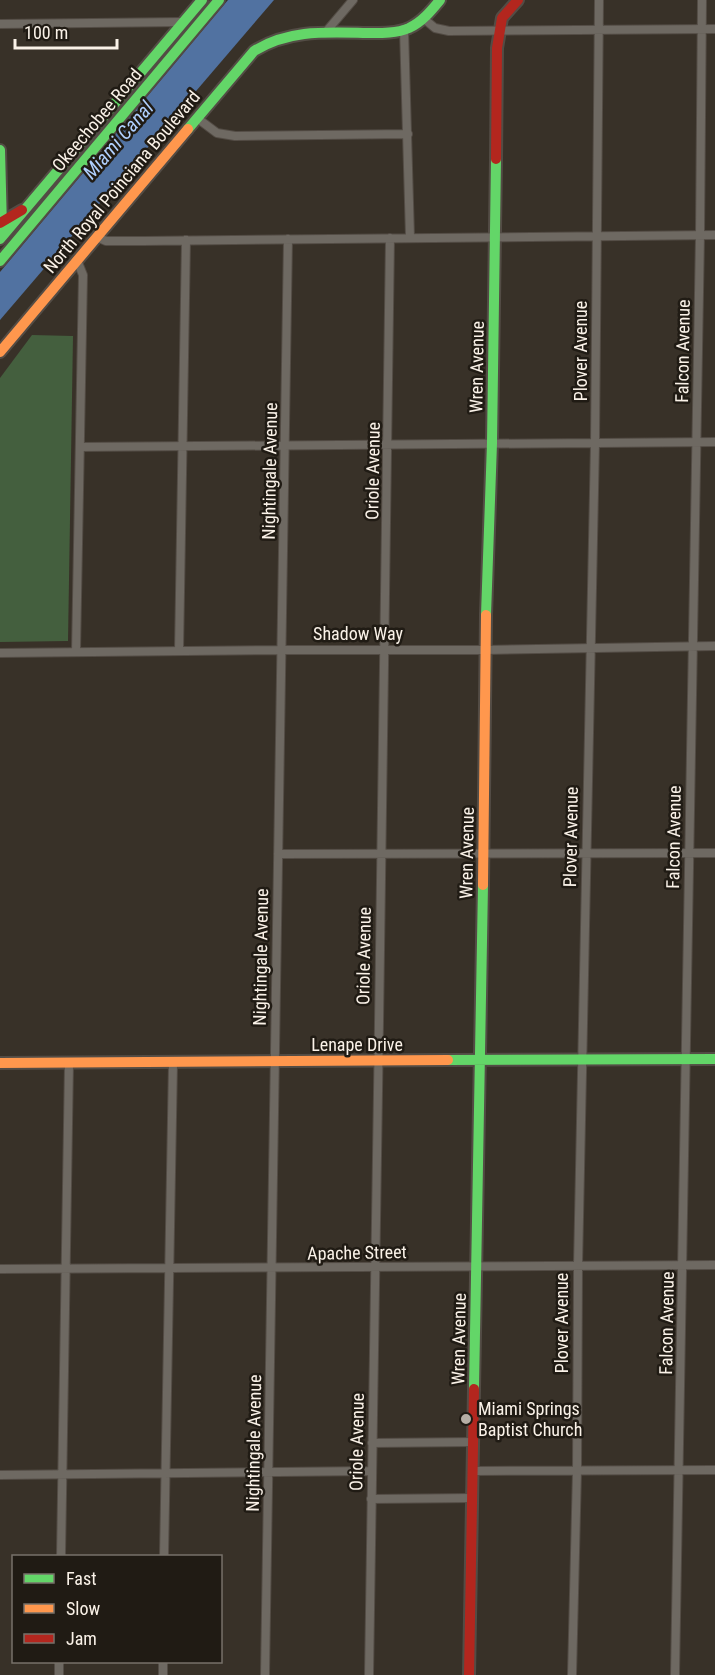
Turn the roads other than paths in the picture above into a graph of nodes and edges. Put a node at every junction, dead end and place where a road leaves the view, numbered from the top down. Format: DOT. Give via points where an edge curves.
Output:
graph roads {
  1 [pos="202,0"];
  2 [pos="219,0"];
  3 [pos="353,0"];
  4 [pos="440,0"];
  5 [pos="518,0"];
  6 [pos="599,0"];
  7 [pos="702,0"];
  8 [pos="423,18"];
  9 [pos="183,22"];
  10 [pos="0,24"];
  11 [pos="404,29"];
  12 [pos="600,29"];
  13 [pos="703,29"];
  14 [pos="715,29"];
  15 [pos="500,31"];
  16 [pos="325,33"];
  17 [pos="197,118"];
  18 [pos="408,134"];
  19 [pos="0,150"];
  20 [pos="27,207"];
  21 [pos="1,222"];
  22 [pos="700,235"];
  23 [pos="715,235"];
  24 [pos="1,237"];
  25 [pos="97,237"];
  26 [pos="410,237"];
  27 [pos="390,238"];
  28 [pos="495,238"];
  29 [pos="597,238"];
  30 [pos="288,239"];
  31 [pos="186,240"];
  32 [pos="2,254"];
  33 [pos="77,260"];
  34 [pos="0,352"];
  35 [pos="492,442"];
  36 [pos="696,442"];
  37 [pos="715,442"];
  38 [pos="595,443"];
  39 [pos="388,444"];
  40 [pos="183,445"];
  41 [pos="285,446"];
  42 [pos="80,447"];
  43 [pos="693,646"];
  44 [pos="715,646"];
  45 [pos="591,647"];
  46 [pos="386,649"];
  47 [pos="282,650"];
  48 [pos="179,651"];
  49 [pos="485,651"];
  50 [pos="76,652"];
  51 [pos="0,653"];
  52 [pos="715,853"];
  53 [pos="278,854"];
  54 [pos="586,854"];
  55 [pos="689,854"];
  56 [pos="381,855"];
  57 [pos="484,855"];
  58 [pos="686,1059"];
  59 [pos="715,1059"];
  60 [pos="480,1060"];
  61 [pos="582,1060"];
  62 [pos="377,1061"];
  63 [pos="275,1062"];
  64 [pos="0,1063"];
  65 [pos="69,1063"];
  66 [pos="172,1063"];
  67 [pos="682,1264"];
  68 [pos="715,1264"];
  69 [pos="476,1266"];
  70 [pos="578,1266"];
  71 [pos="375,1267"];
  72 [pos="66,1268"];
  73 [pos="169,1268"];
  74 [pos="0,1269"];
  75 [pos="272,1269"];
  76 [pos="474,1442"];
  77 [pos="372,1443"];
  78 [pos="680,1470"];
  79 [pos="715,1470"];
  80 [pos="371,1471"];
  81 [pos="474,1471"];
  82 [pos="577,1471"];
  83 [pos="268,1473"];
  84 [pos="165,1474"];
  85 [pos="0,1475"];
  86 [pos="63,1476"];
  87 [pos="473,1498"];
  88 [pos="371,1499"];
  89 [pos="61,1555"];
  90 [pos="164,1555"];
  91 [pos="265,1675"];
  92 [pos="369,1675"];
  93 [pos="469,1675"];
  94 [pos="572,1675"];
  95 [pos="675,1675"];
  1 -- 9 [label="main road, Okeechobee Road"];
  2 -- 32 [label="main road, Okeechobee Road"];
  3 -- 16 [label="street"];
  4 -- 8 [label="main road"];
  5 -- 15 [label="main road" via="502,18"];
  6 -- 12 [label="street, Plover Avenue"];
  7 -- 13 [label="street, Falcon Avenue"];
  8 -- 11 [label="main road"];
  8 -- 15 [label="street" via="442,30"];
  9 -- 10 [label="street"];
  9 -- 20 [label="main road, Okeechobee Road"];
  11 -- 16 [label="main road" via="386,33"];
  11 -- 18 [label="street"];
  12 -- 13 [label="street"];
  12 -- 15 [label="street"];
  12 -- 29 [label="street, Plover Avenue"];
  13 -- 14 [label="street"];
  13 -- 22 [label="street, Falcon Avenue"];
  15 -- 28 [label="main road, Wren Avenue"];
  16 -- 17 [label="main road, North Royal Poinciana Boulevard" via="289,34 260,46"];
  17 -- 18 [label="street" via="230,136"];
  17 -- 25 [label="main road, North Royal Poinciana Boulevard"];
  18 -- 26 [label="street"];
  19 -- 21 [label="main road"];
  20 -- 21 [label="main road"];
  20 -- 24 [label="main road, Okeechobee Road"];
  21 -- 24 [label="main road"];
  22 -- 23 [label="street"];
  22 -- 29 [label="street"];
  22 -- 36 [label="street, Falcon Avenue"];
  24 -- 32 [label="main road"];
  25 -- 31 [label="street" via="111,241"];
  25 -- 33 [label="main road, North Royal Poinciana Boulevard"];
  26 -- 27 [label="street"];
  26 -- 28 [label="street"];
  27 -- 30 [label="street"];
  27 -- 39 [label="street, Oriole Avenue"];
  28 -- 29 [label="street"];
  28 -- 35 [label="main road, Wren Avenue"];
  29 -- 38 [label="street, Plover Avenue"];
  30 -- 31 [label="street"];
  30 -- 41 [label="street, Nightingale Avenue"];
  31 -- 40 [label="street"];
  33 -- 34 [label="main road, North Royal Poinciana Boulevard"];
  33 -- 42 [label="street" via="83,275"];
  35 -- 38 [label="street"];
  35 -- 39 [label="street"];
  35 -- 49 [label="main road, Wren Avenue"];
  36 -- 37 [label="street"];
  36 -- 38 [label="street"];
  36 -- 43 [label="street, Falcon Avenue"];
  38 -- 45 [label="street, Plover Avenue"];
  39 -- 41 [label="street"];
  39 -- 46 [label="street, Oriole Avenue"];
  40 -- 41 [label="street"];
  40 -- 42 [label="street"];
  40 -- 48 [label="street"];
  41 -- 47 [label="street, Nightingale Avenue"];
  42 -- 50 [label="street"];
  43 -- 44 [label="street, Shadow Way"];
  43 -- 45 [label="street, Shadow Way"];
  43 -- 55 [label="street, Falcon Avenue"];
  45 -- 49 [label="street, Shadow Way"];
  45 -- 54 [label="street, Plover Avenue"];
  46 -- 47 [label="street, Shadow Way"];
  46 -- 49 [label="street, Shadow Way"];
  46 -- 56 [label="street, Oriole Avenue"];
  47 -- 48 [label="street, Shadow Way"];
  47 -- 53 [label="street, Nightingale Avenue"];
  48 -- 50 [label="street, Shadow Way"];
  49 -- 57 [label="main road, Wren Avenue"];
  50 -- 51 [label="street, Shadow Way"];
  52 -- 55 [label="street"];
  53 -- 56 [label="street"];
  53 -- 63 [label="street, Nightingale Avenue"];
  54 -- 55 [label="street"];
  54 -- 57 [label="street"];
  54 -- 61 [label="street, Plover Avenue"];
  55 -- 58 [label="street, Falcon Avenue"];
  56 -- 57 [label="street"];
  56 -- 62 [label="street, Oriole Avenue"];
  57 -- 60 [label="main road, Wren Avenue"];
  58 -- 59 [label="main road, Lenape Drive"];
  58 -- 61 [label="main road, Lenape Drive"];
  58 -- 67 [label="street, Falcon Avenue"];
  60 -- 61 [label="main road, Lenape Drive"];
  60 -- 62 [label="main road, Lenape Drive"];
  60 -- 69 [label="main road, Wren Avenue"];
  61 -- 70 [label="street, Plover Avenue"];
  62 -- 63 [label="main road, Lenape Drive"];
  62 -- 71 [label="street, Oriole Avenue"];
  63 -- 66 [label="main road, Lenape Drive"];
  63 -- 75 [label="street, Nightingale Avenue"];
  64 -- 65 [label="main road, Lenape Drive"];
  65 -- 66 [label="main road, Lenape Drive"];
  65 -- 72 [label="street"];
  66 -- 73 [label="street"];
  67 -- 68 [label="street, Apache Street"];
  67 -- 70 [label="street, Apache Street"];
  67 -- 78 [label="street, Falcon Avenue"];
  69 -- 70 [label="street, Apache Street"];
  69 -- 71 [label="street, Apache Street"];
  69 -- 76 [label="main road, Wren Avenue"];
  70 -- 82 [label="street, Plover Avenue"];
  71 -- 75 [label="street, Apache Street"];
  71 -- 77 [label="street, Oriole Avenue"];
  72 -- 73 [label="street, Apache Street"];
  72 -- 74 [label="street, Apache Street"];
  72 -- 86 [label="street"];
  73 -- 75 [label="street, Apache Street"];
  73 -- 84 [label="street"];
  75 -- 83 [label="street, Nightingale Avenue"];
  76 -- 77 [label="street"];
  76 -- 81 [label="main road, Wren Avenue"];
  77 -- 80 [label="street, Oriole Avenue"];
  78 -- 79 [label="street"];
  78 -- 82 [label="street"];
  78 -- 95 [label="street, Falcon Avenue"];
  80 -- 83 [label="street"];
  80 -- 88 [label="street, Oriole Avenue"];
  81 -- 82 [label="street"];
  81 -- 87 [label="main road, Wren Avenue"];
  82 -- 94 [label="street, Plover Avenue"];
  83 -- 84 [label="street"];
  83 -- 91 [label="street, Nightingale Avenue"];
  84 -- 86 [label="street"];
  84 -- 90 [label="street"];
  85 -- 86 [label="street"];
  86 -- 89 [label="street"];
  87 -- 88 [label="street"];
  87 -- 93 [label="main road, Wren Avenue"];
  88 -- 92 [label="street, Oriole Avenue"];
}
